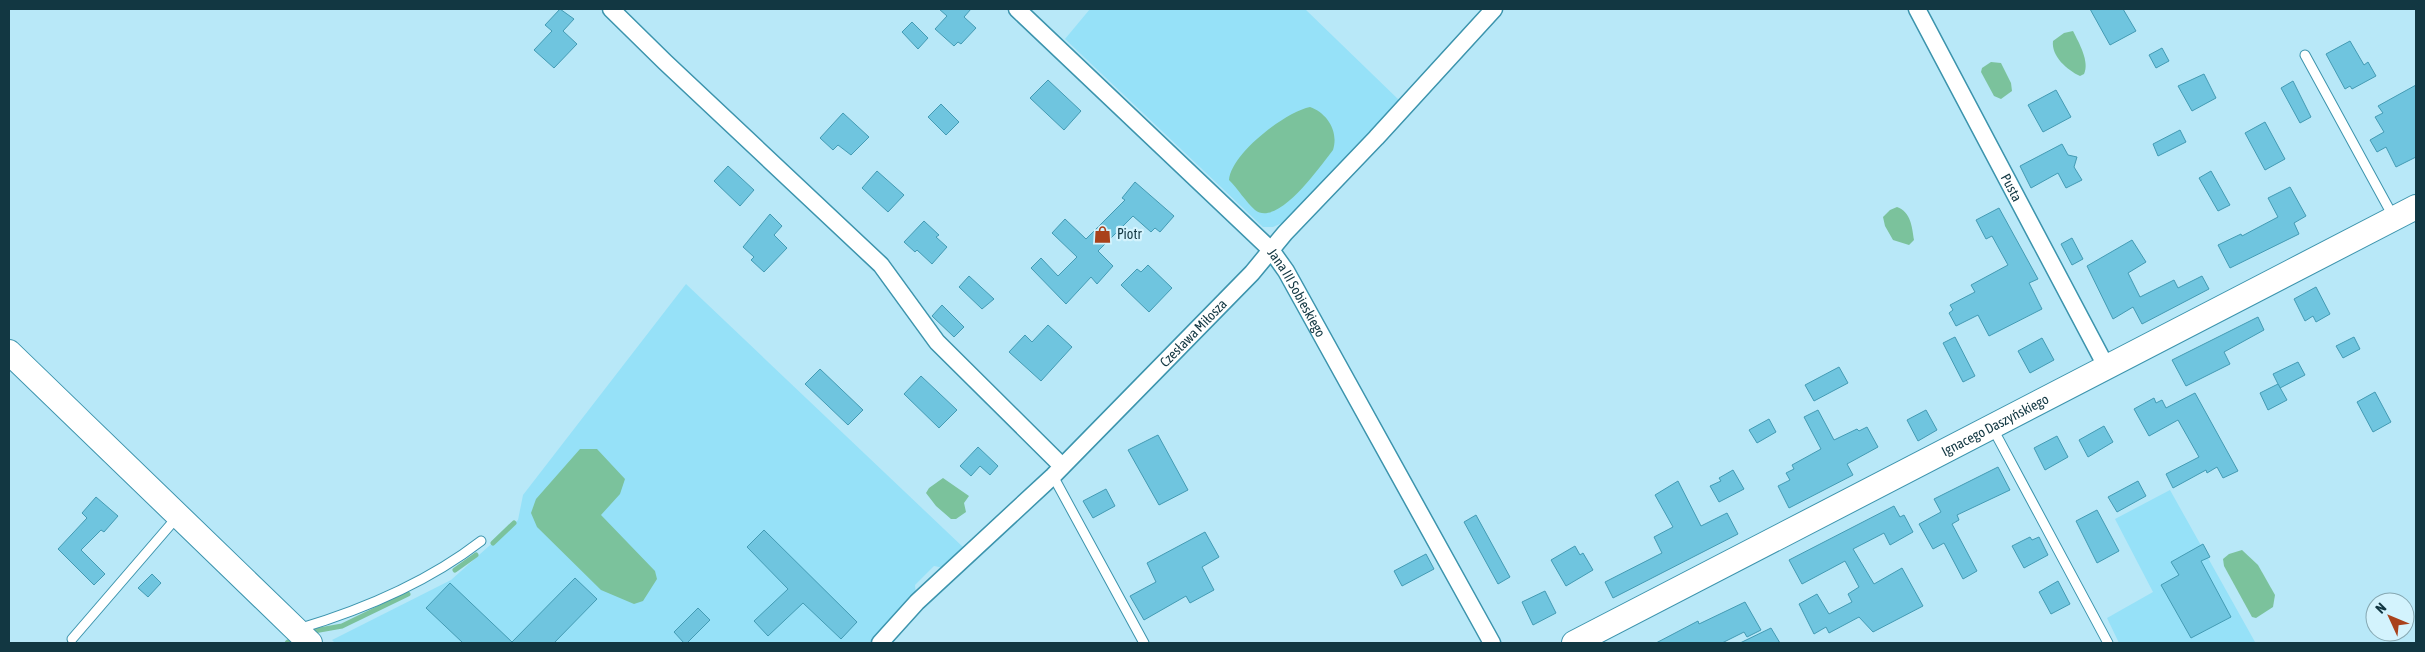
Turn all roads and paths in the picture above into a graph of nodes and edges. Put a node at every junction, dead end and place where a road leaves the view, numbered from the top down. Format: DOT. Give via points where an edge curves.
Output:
graph roads {
  1 [pos="611,9"];
  2 [pos="1017,9"];
  3 [pos="1494,9"];
  4 [pos="1917,9"];
  5 [pos="2305,55"];
  6 [pos="2416,207"];
  7 [pos="2394,218"];
  8 [pos="1271,250"];
  9 [pos="9,352"];
  10 [pos="2108,368"];
  11 [pos="1992,427"];
  12 [pos="1057,471"];
  13 [pos="178,516"];
  14 [pos="481,541"];
  15 [pos="303,636"];
  16 [pos="72,639"];
  17 [pos="880,643"];
  18 [pos="1144,643"];
  19 [pos="1492,643"];
  20 [pos="1574,643"];
  21 [pos="2108,643"];
  1 -- 12 [label="street" via="881,266 937,342"];
  2 -- 8 [label="street, Jana III Sobieskiego"];
  3 -- 8 [label="street, Czesława Miłosza"];
  4 -- 10 [label="street, Pusta"];
  5 -- 7 [label="lane"];
  6 -- 7 [label="street, Ignacego Daszyńskiego"];
  7 -- 10 [label="street, Ignacego Daszyńskiego"];
  8 -- 12 [label="street, Czesława Miłosza"];
  8 -- 19 [label="street, Jana III Sobieskiego" via="1291,280"];
  9 -- 13 [label="street"];
  10 -- 11 [label="street, Ignacego Daszyńskiego"];
  11 -- 20 [label="street, Ignacego Daszyńskiego"];
  11 -- 21 [label="lane"];
  12 -- 17 [label="street, Czesława Miłosza" via="917,602"];
  12 -- 18 [label="lane"];
  13 -- 15 [label="street"];
  13 -- 16 [label="lane"];
  14 -- 15 [label="lane" via="428,576 330,620"];
}
